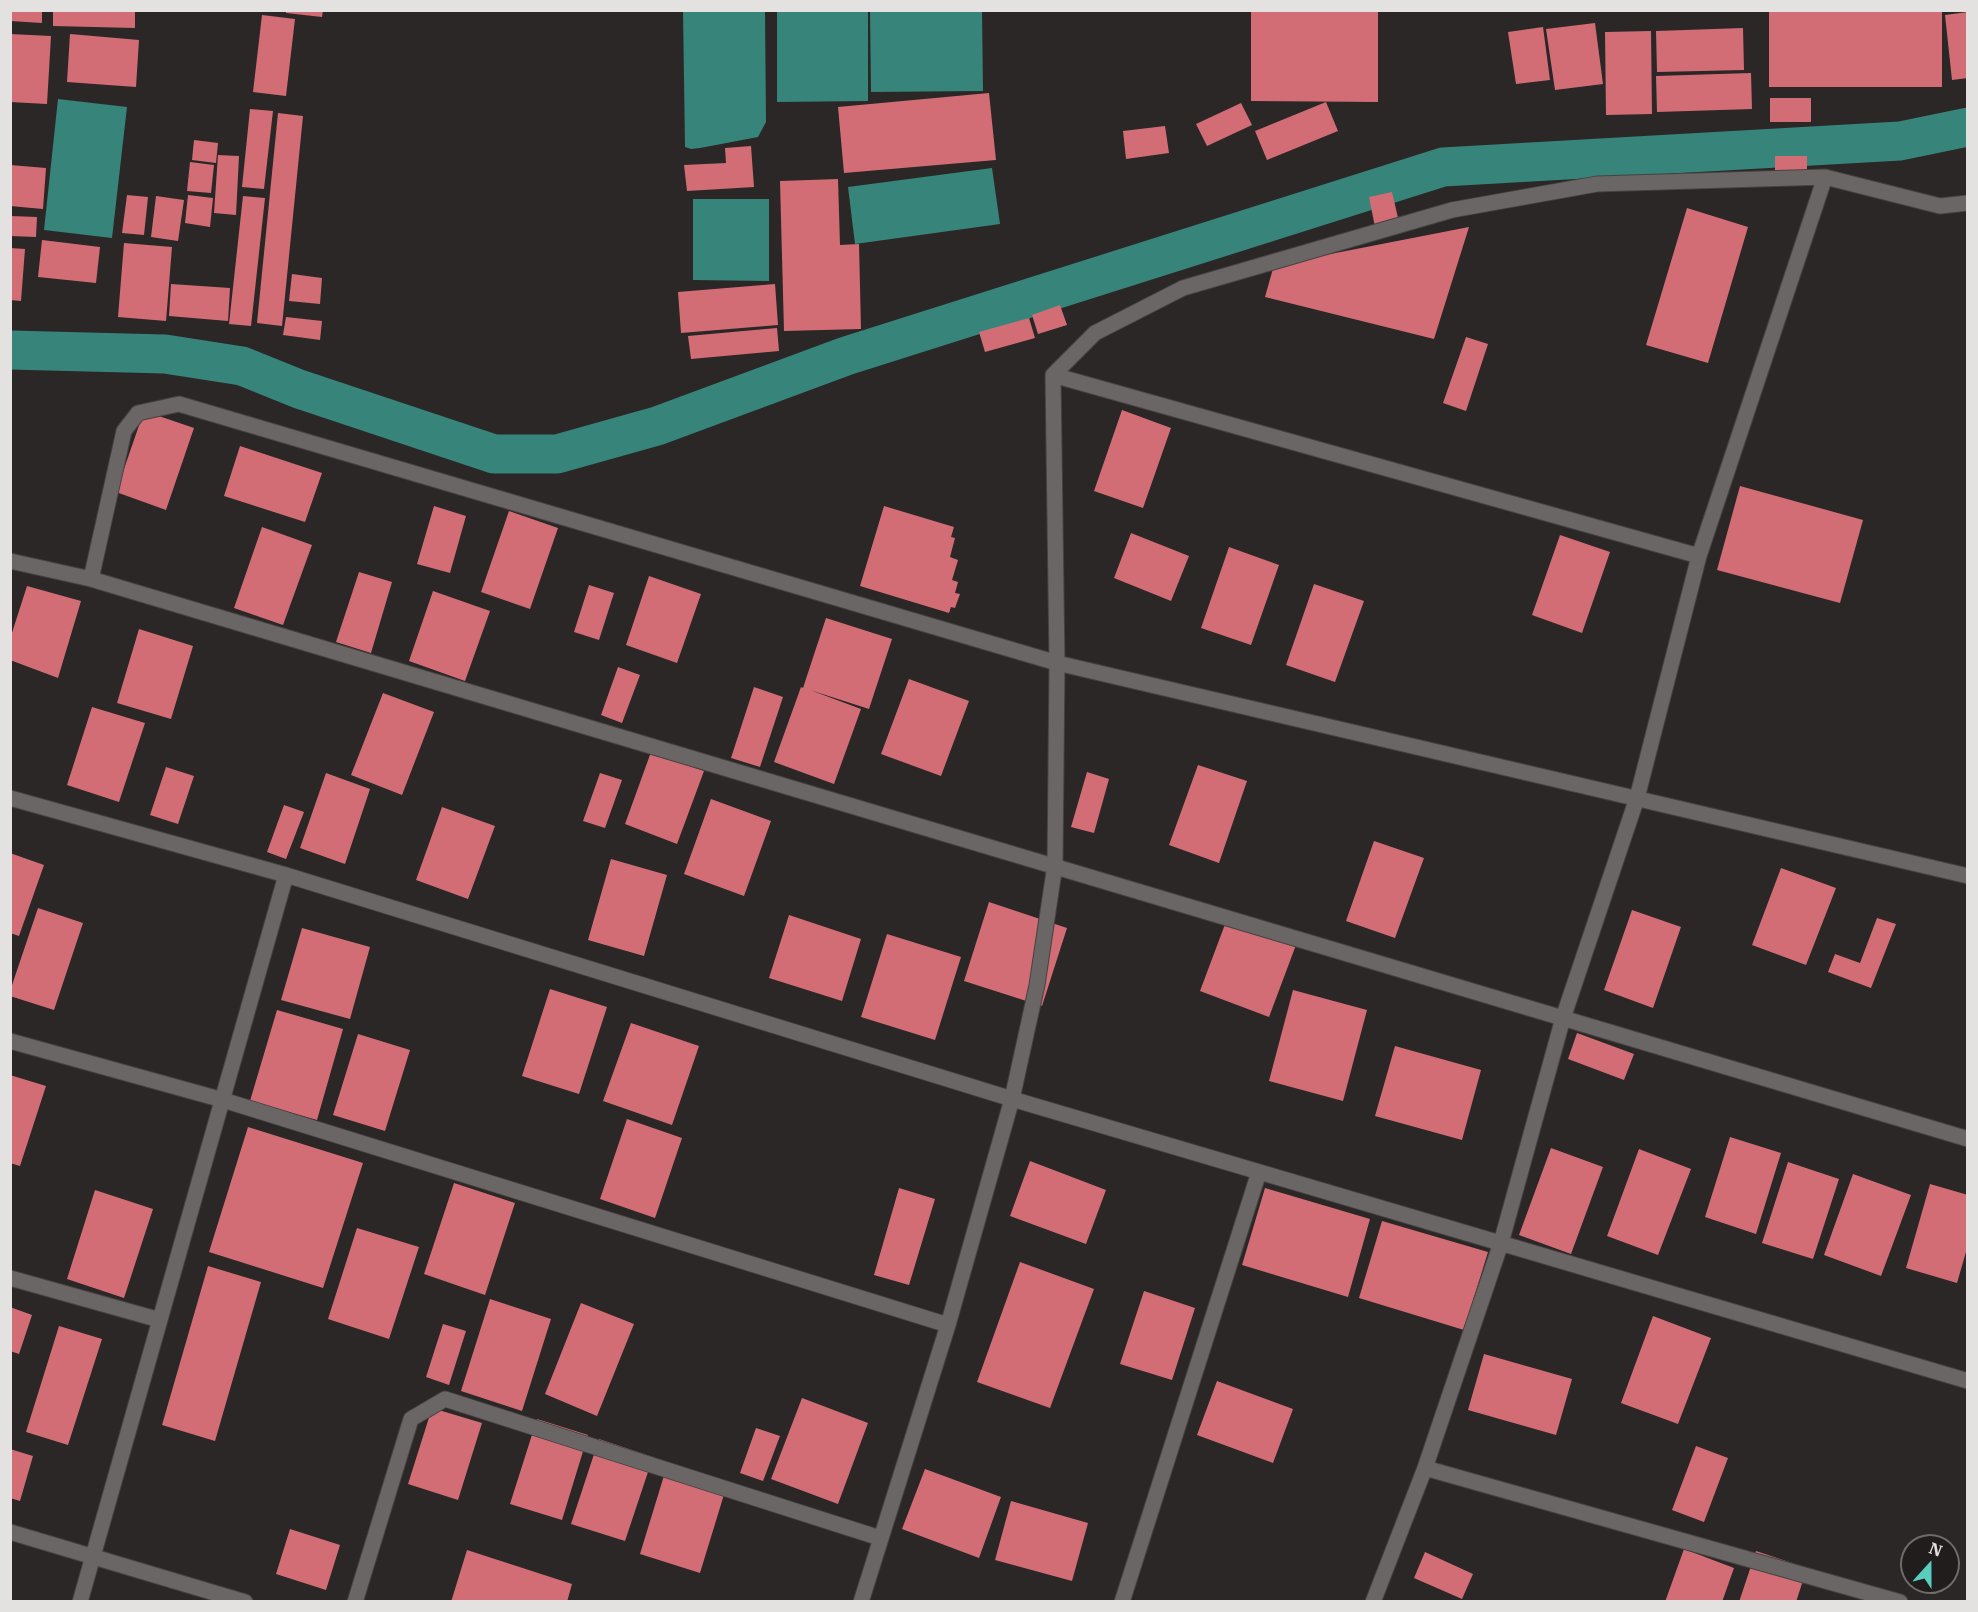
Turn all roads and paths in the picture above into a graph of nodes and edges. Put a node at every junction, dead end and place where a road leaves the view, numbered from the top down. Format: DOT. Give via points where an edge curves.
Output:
graph roads {
  1 [pos="1825,177"];
  2 [pos="1968,202"];
  3 [pos="1053,375"];
  4 [pos="1699,556"];
  5 [pos="10,561"];
  6 [pos="91,579"];
  7 [pos="1057,663"];
  8 [pos="10,798"];
  9 [pos="1637,798"];
  10 [pos="1054,865"];
  11 [pos="286,875"];
  12 [pos="1968,876"];
  13 [pos="1563,1018"];
  14 [pos="10,1041"];
  15 [pos="1012,1099"];
  16 [pos="223,1100"];
  17 [pos="1968,1139"];
  18 [pos="1259,1172"];
  19 [pos="1501,1243"];
  20 [pos="10,1278"];
  21 [pos="160,1320"];
  22 [pos="948,1325"];
  23 [pos="1968,1382"];
  24 [pos="1425,1468"];
  25 [pos="10,1532"];
  26 [pos="880,1538"];
  27 [pos="94,1556"];
  28 [pos="80,1602"];
  29 [pos="245,1602"];
  30 [pos="355,1602"];
  31 [pos="861,1602"];
  32 [pos="1122,1602"];
  33 [pos="1373,1602"];
  34 [pos="1900,1602"];
  1 -- 2 [label="street" via="1940,206"];
  1 -- 3 [label="street" via="1596,184 1452,210 1183,288 1095,333"];
  1 -- 4 [label="street"];
  3 -- 4 [label="street"];
  3 -- 7 [label="street"];
  4 -- 9 [label="street"];
  5 -- 6 [label="street"];
  6 -- 7 [label="street" via="124,431 138,413 179,404"];
  6 -- 10 [label="street"];
  7 -- 9 [label="street"];
  7 -- 10 [label="street"];
  8 -- 11 [label="street"];
  9 -- 12 [label="street"];
  9 -- 13 [label="street"];
  10 -- 13 [label="street"];
  10 -- 15 [label="street" via="1037,985"];
  11 -- 15 [label="street"];
  11 -- 16 [label="street"];
  13 -- 17 [label="street"];
  13 -- 19 [label="street"];
  14 -- 16 [label="street"];
  15 -- 18 [label="street"];
  15 -- 22 [label="street"];
  16 -- 21 [label="street"];
  16 -- 22 [label="street"];
  18 -- 19 [label="street"];
  18 -- 32 [label="street"];
  19 -- 23 [label="street"];
  19 -- 24 [label="street"];
  20 -- 21 [label="street"];
  21 -- 27 [label="street"];
  22 -- 26 [label="street"];
  24 -- 33 [label="street"];
  24 -- 34 [label="street"];
  25 -- 27 [label="street"];
  26 -- 30 [label="street" via="445,1399 411,1419"];
  26 -- 31 [label="street"];
  27 -- 28 [label="street"];
  27 -- 29 [label="street"];
}
